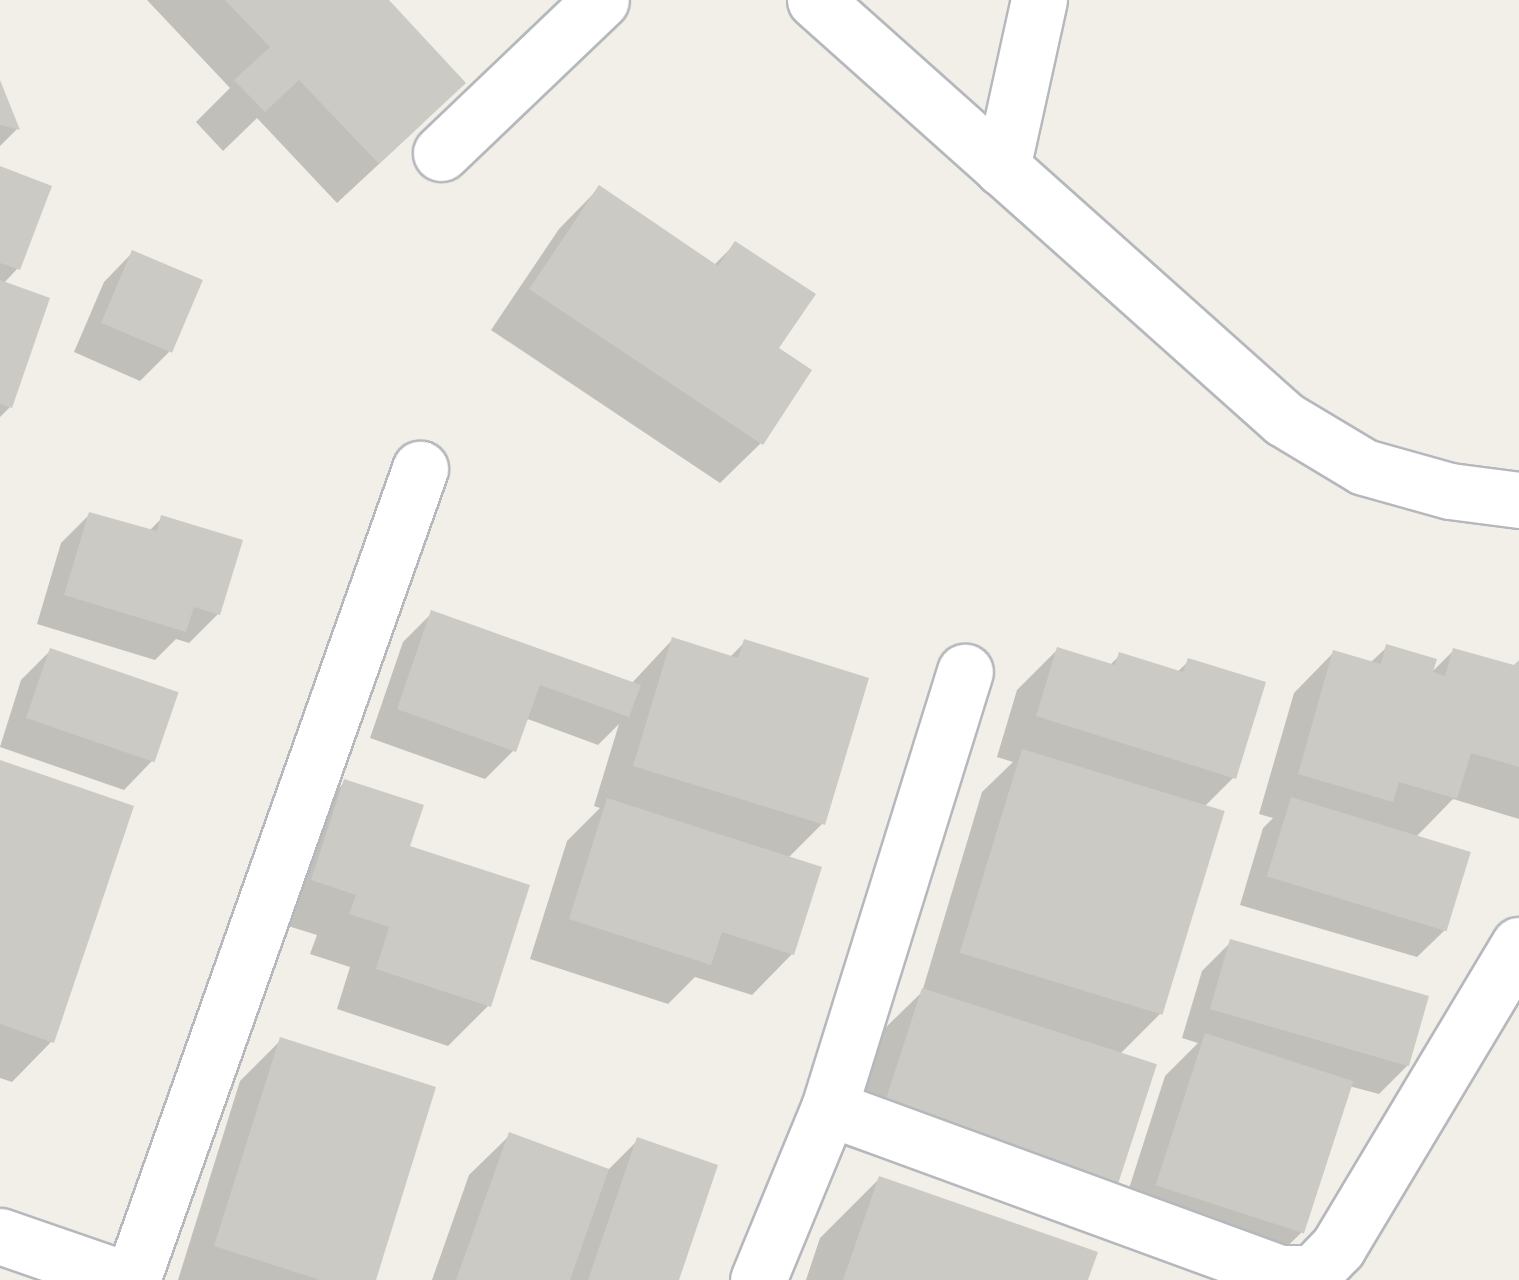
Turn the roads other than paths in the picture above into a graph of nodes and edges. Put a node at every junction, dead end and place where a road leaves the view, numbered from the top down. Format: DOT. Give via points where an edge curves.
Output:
graph roads {
  1 [pos="601,0"];
  2 [pos="815,0"];
  3 [pos="1039,0"];
  4 [pos="442,153"];
  5 [pos="1002,168"];
  6 [pos="420,470"];
  7 [pos="1519,500"];
  8 [pos="965,672"];
  9 [pos="1519,945"];
  10 [pos="829,1108"];
  11 [pos="0,1236"];
  12 [pos="130,1280"];
  13 [pos="758,1280"];
  1 -- 4 [label="street"];
  2 -- 5 [label="street"];
  3 -- 5 [label="street"];
  5 -- 7 [label="street" via="1284,419 1364,467 1450,491"];
  6 -- 12 [label="street"];
  8 -- 10 [label="street"];
  9 -- 10 [label="street" via="1338,1247 1313,1272 1281,1273"];
  10 -- 13 [label="street"];
  11 -- 12 [label="street"];
}
